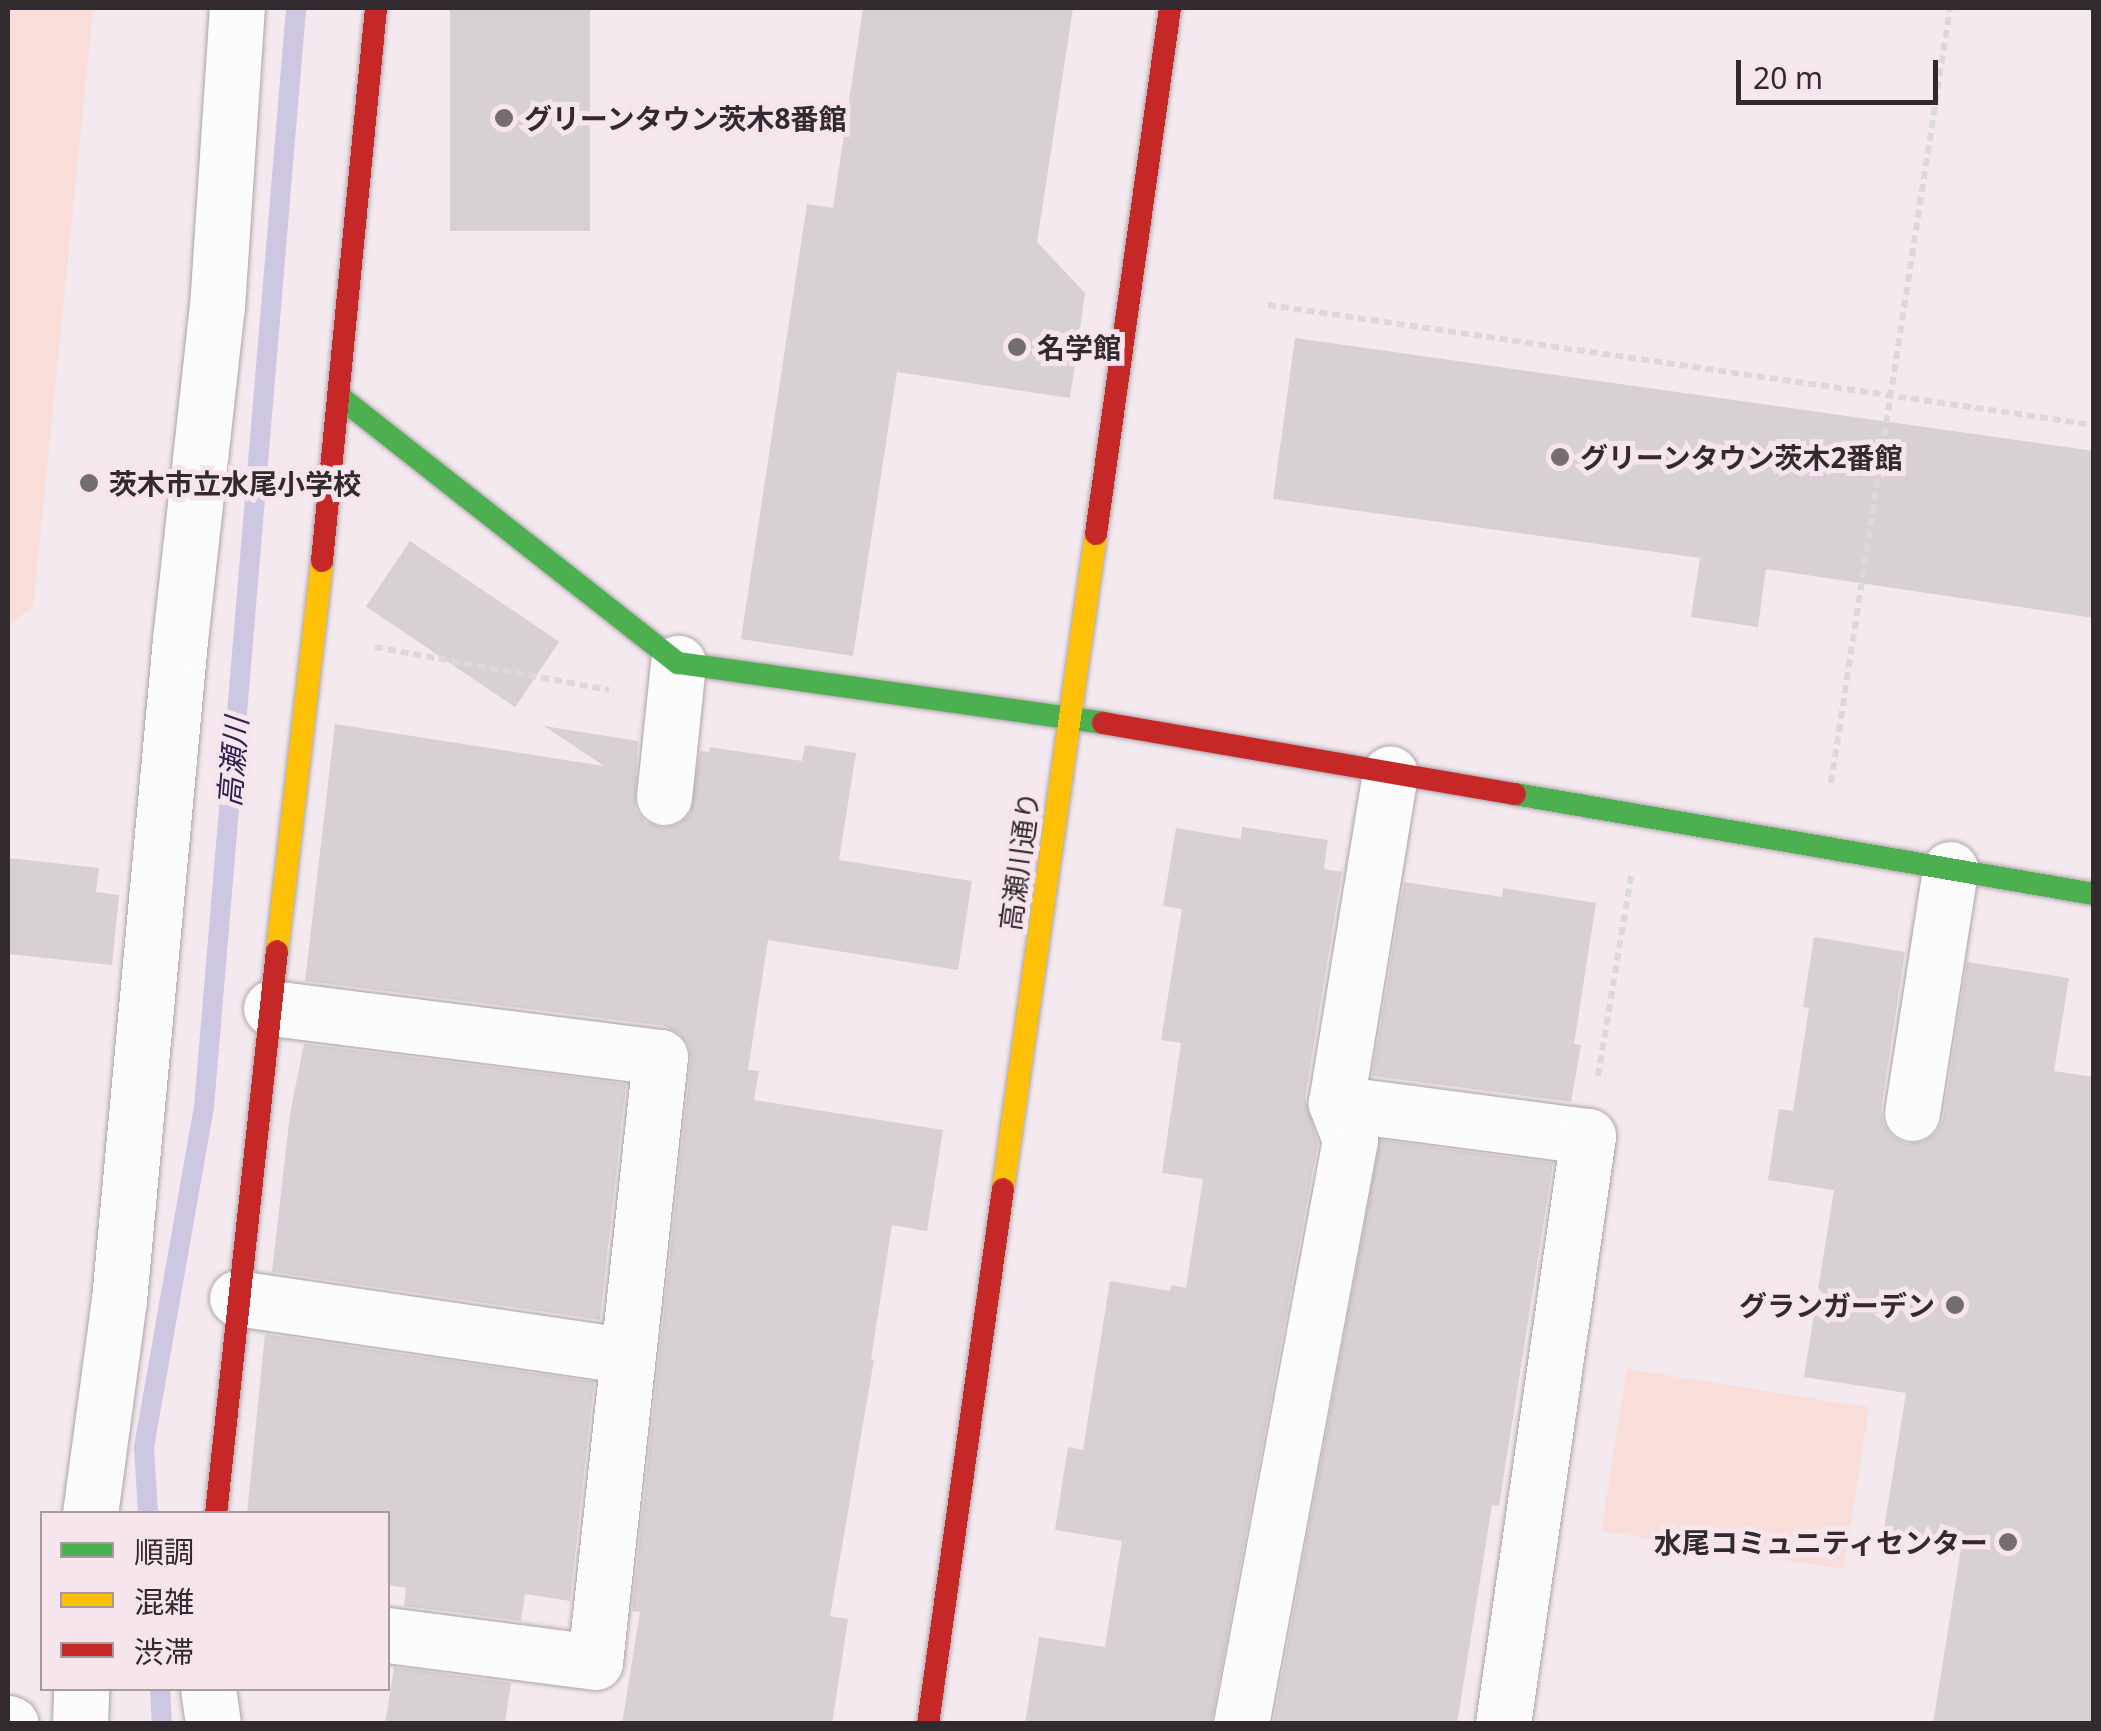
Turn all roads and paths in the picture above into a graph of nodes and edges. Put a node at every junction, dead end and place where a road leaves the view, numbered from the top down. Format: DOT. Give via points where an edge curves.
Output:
graph roads {
  1 [pos="237,8"];
  2 [pos="376,8"];
  3 [pos="1170,8"];
  4 [pos="1950,8"];
  5 [pos="1268,305"];
  6 [pos="1892,396"];
  7 [pos="341,398"];
  8 [pos="2094,426"];
  9 [pos="314,635"];
  10 [pos="678,664"];
  11 [pos="1070,718"];
  12 [pos="1390,773"];
  13 [pos="664,797"];
  14 [pos="1641,816"];
  15 [pos="1820,849"];
  16 [pos="1950,869"];
  17 [pos="2094,894"];
  18 [pos="271,1008"];
  19 [pos="1336,1102"];
  20 [pos="1912,1113"];
  21 [pos="1588,1136"];
  22 [pos="237,1298"];
  23 [pos="628,1356"];
  24 [pos="90,1511"];
  25 [pos="216,1511"];
  26 [pos="390,1635"];
  27 [pos="82,1691"];
  28 [pos="208,1691"];
  29 [pos="80,1724"];
  30 [pos="212,1724"];
  31 [pos="928,1724"];
  32 [pos="1242,1724"];
  33 [pos="1503,1724"];
  1 -- 24 [label="street" via="217,306 119,1300"];
  2 -- 7 [label="street"];
  3 -- 11 [label="street, 高瀬川通り"];
  4 -- 6 [label="path"];
  5 -- 6 [label="path"];
  6 -- 8 [label="path"];
  6 -- 15 [label="path"];
  7 -- 9 [label="street"];
  7 -- 10 [label="street"];
  9 -- 10 [label="path" via="627,694"];
  9 -- 18 [label="street"];
  10 -- 11 [label="street"];
  10 -- 13 [label="street"];
  11 -- 12 [label="street"];
  11 -- 31 [label="street, 高瀬川通り"];
  12 -- 14 [label="street"];
  12 -- 19 [label="street"];
  14 -- 15 [label="street"];
  14 -- 21 [label="path"];
  15 -- 16 [label="street"];
  16 -- 17 [label="street"];
  16 -- 20 [label="street"];
  18 -- 22 [label="street"];
  18 -- 23 [label="street" via="660,1057"];
  19 -- 21 [label="street"];
  19 -- 32 [label="street" via="1350,1140"];
  21 -- 33 [label="street"];
  22 -- 23 [label="street"];
  22 -- 25 [label="street"];
  23 -- 26 [label="street" via="595,1662"];
  27 -- 29 [label="street"];
  28 -- 30 [label="street"];
}
